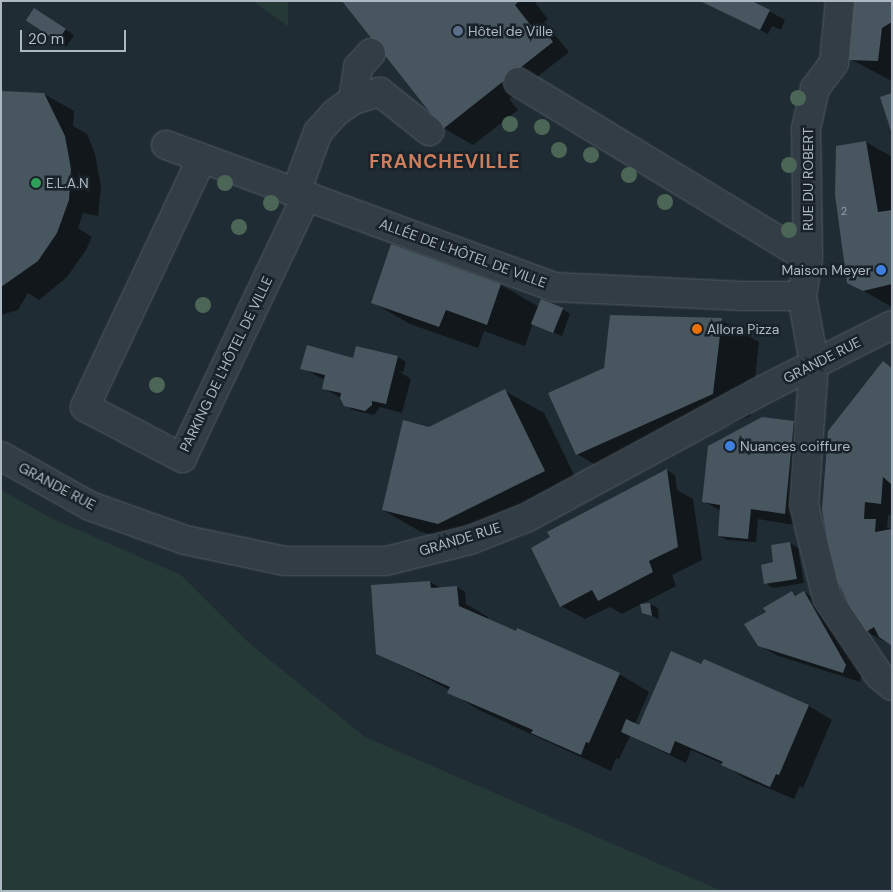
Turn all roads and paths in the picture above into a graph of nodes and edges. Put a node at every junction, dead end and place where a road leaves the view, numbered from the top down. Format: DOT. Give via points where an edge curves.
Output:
graph roads {
  1 [pos="840,1"];
  2 [pos="371,53"];
  3 [pos="518,82"];
  4 [pos="354,100"];
  5 [pos="430,131"];
  6 [pos="166,145"];
  7 [pos="202,158"];
  8 [pos="301,194"];
  9 [pos="794,250"];
  10 [pos="802,296"];
  11 [pos="892,325"];
  12 [pos="814,363"];
  13 [pos="1,456"];
  14 [pos="892,686"];
  1 -- 10 [label="street, RUE DU ROBERT" via="834,63 815,88 806,129 808,258"];
  2 -- 4 [label="street" via="358,67"];
  3 -- 9 [label="street"];
  4 -- 5 [label="street" via="380,92"];
  4 -- 8 [label="street" via="335,113 318,132"];
  6 -- 7 [label="street, ALLÉE DE L'HÔTEL DE VILLE"];
  7 -- 8 [label="street, ALLÉE DE L'HÔTEL DE VILLE"];
  7 -- 8 [label="street, PARKING DE L'HÔTEL DE VILLE" via="86,407 182,458"];
  8 -- 10 [label="street, ALLÉE DE L'HÔTEL DE VILLE" via="554,287"];
  10 -- 12 [label="street, RUE DU ROBERT"];
  11 -- 12 [label="street, GRANDE RUE"];
  12 -- 13 [label="street, GRANDE RUE" via="528,517 470,540 386,561 285,562 185,540 90,506"];
  12 -- 14 [label="street, RUE DU ROBERT" via="804,505 827,598 879,675"];
}
